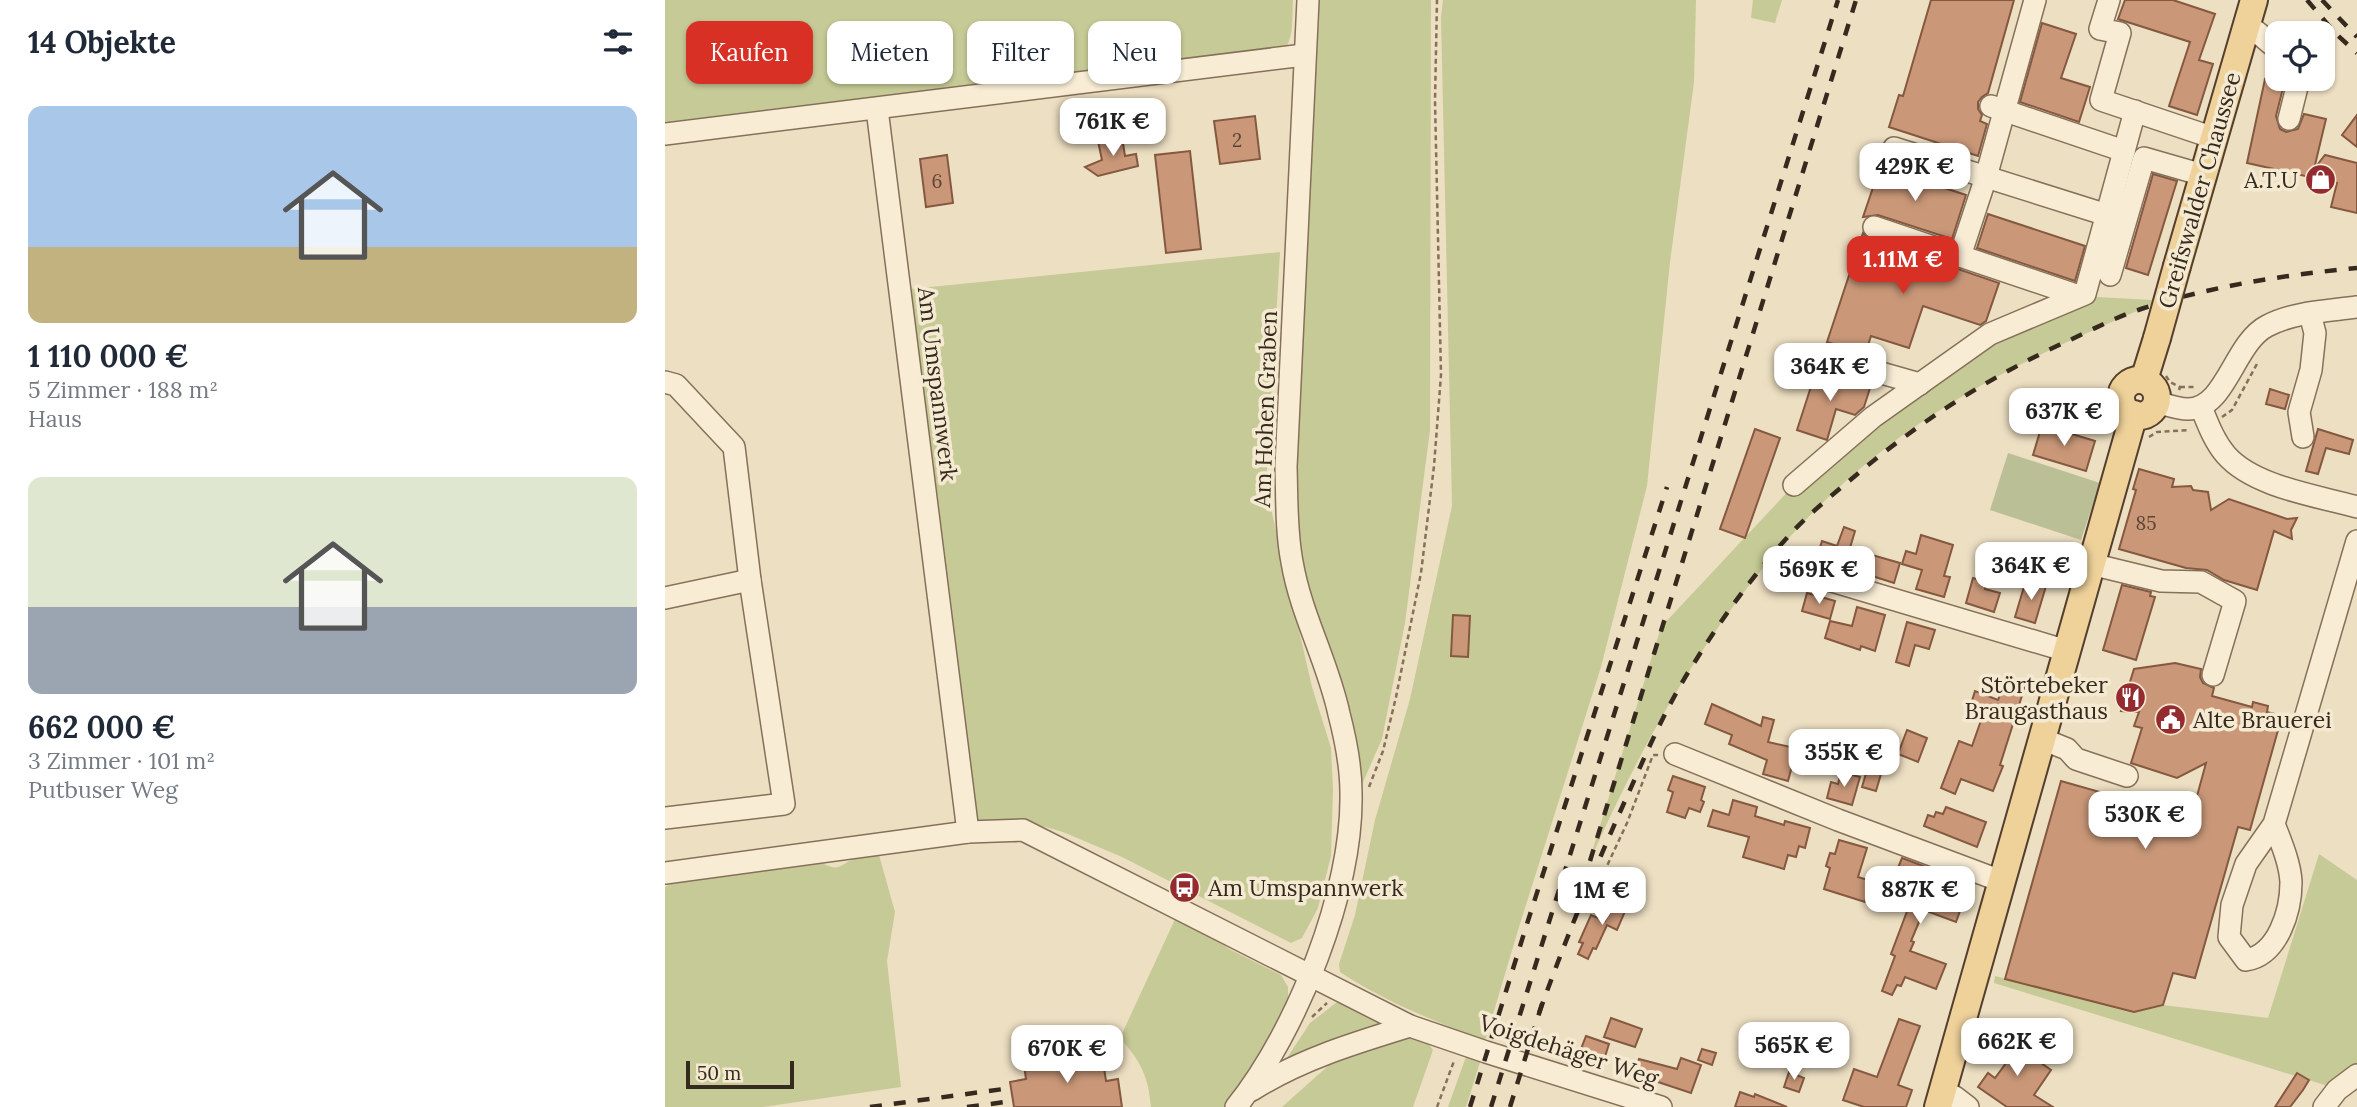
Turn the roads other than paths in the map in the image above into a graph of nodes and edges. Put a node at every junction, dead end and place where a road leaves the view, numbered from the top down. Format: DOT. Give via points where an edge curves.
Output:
graph roads {
  1 [pos="1308,0"];
  2 [pos="2035,0"];
  3 [pos="2109,0"];
  4 [pos="2253,1"];
  5 [pos="2246,29"];
  6 [pos="2265,39"];
  7 [pos="1304,55"];
  8 [pos="2296,91"];
  9 [pos="1998,108"];
  10 [pos="877,109"];
  11 [pos="2135,111"];
  12 [pos="2290,119"];
  13 [pos="665,134"];
  14 [pos="2214,138"];
  15 [pos="1894,148"];
  16 [pos="2124,151"];
  17 [pos="2203,175"];
  18 [pos="1986,177"];
  19 [pos="2107,215"];
  20 [pos="1874,227"];
  21 [pos="1960,256"];
  22 [pos="2110,275"];
  23 [pos="2079,296"];
  24 [pos="2357,307"];
  25 [pos="2310,314"];
  26 [pos="1825,357"];
  27 [pos="665,382"];
  28 [pos="1920,384"];
  29 [pos="2145,395"];
  30 [pos="2204,415"];
  31 [pos="2303,437"];
  32 [pos="1794,485"];
  33 [pos="2357,508"];
  34 [pos="2357,541"];
  35 [pos="2091,564"];
  36 [pos="1805,573"];
  37 [pos="750,580"];
  38 [pos="665,598"];
  39 [pos="2067,651"];
  40 [pos="2213,675"];
  41 [pos="2042,739"];
  42 [pos="1675,754"];
  43 [pos="2127,776"];
  44 [pos="665,818"];
  45 [pos="2274,824"];
  46 [pos="968,832"];
  47 [pos="665,873"];
  48 [pos="2001,881"];
  49 [pos="1311,974"];
  50 [pos="1410,1026"];
  51 [pos="2357,1075"];
  52 [pos="1940,1099"];
  53 [pos="1242,1100"];
  54 [pos="1661,1107"];
  55 [pos="1968,1107"];
  56 [pos="2324,1107"];
  1 -- 7 [label="street, Am Hohen Graben"];
  2 -- 9 [label="street"];
  3 -- 11 [label="street" via="2100,29 2120,33 2101,100"];
  4 -- 5 [label="main road, Greifswalder Chaussee"];
  5 -- 6 [label="street"];
  5 -- 14 [label="main road, Greifswalder Chaussee"];
  7 -- 10 [label="street"];
  7 -- 49 [label="street, Am Hohen Graben" via="1287,513 1292,563 1340,716 1351,792 1347,850"];
  8 -- 12 [label="street"];
  9 -- 16 [label="street"];
  9 -- 18 [label="street"];
  10 -- 13 [label="street"];
  10 -- 46 [label="street, Am Umspannwerk"];
  11 -- 14 [label="street"];
  11 -- 16 [label="street"];
  14 -- 17 [label="main road, Greifswalder Chaussee"];
  15 -- 18 [label="street"];
  16 -- 19 [label="street"];
  17 -- 22 [label="street" via="2144,158"];
  17 -- 29 [label="main road, Greifswalder Chaussee, bridge"];
  18 -- 19 [label="street"];
  18 -- 21 [label="street"];
  19 -- 23 [label="street" via="2085,294"];
  20 -- 21 [label="street"];
  21 -- 23 [label="street"];
  23 -- 28 [label="street" via="1990,334"];
  24 -- 25 [label="street"];
  25 -- 30 [label="street" via="2267,326 2255,335"];
  25 -- 31 [label="street" via="2315,333 2299,412"];
  26 -- 28 [label="street"];
  27 -- 37 [label="street" via="675,385 734,447"];
  28 -- 32 [label="street" via="1873,417"];
  29 -- 30 [label="street"];
  29 -- 35 [label="main road, Greifswalder Chaussee"];
  30 -- 33 [label="street" via="2215,440 2243,470 2267,482"];
  34 -- 45 [label="street"];
  35 -- 39 [label="main road, Greifswalder Chaussee"];
  35 -- 40 [label="street" via="2161,581 2201,582 2235,601"];
  36 -- 39 [label="street"];
  37 -- 38 [label="street"];
  37 -- 44 [label="street" via="784,804"];
  39 -- 41 [label="main road, Greifswalder Chaussee"];
  41 -- 43 [label="street" via="2067,749 2076,759"];
  41 -- 48 [label="main road, Greifswalder Chaussee"];
  42 -- 48 [label="street"];
  45 -- 45 [label="street" via="2246,864 2232,905 2229,937 2246,960 2257,958 2275,942 2288,906 2291,881"];
  46 -- 47 [label="street"];
  46 -- 49 [label="street" via="1023,830"];
  48 -- 52 [label="main road, Greifswalder Chaussee"];
  49 -- 50 [label="street, Voigdehäger Weg"];
  49 -- 53 [label="street" via="1284,1032"];
  50 -- 53 [label="street" via="1334,1049 1275,1076"];
  50 -- 54 [label="street, Voigdehäger Weg"];
  51 -- 56 [label="street"];
  52 -- 55 [label="street" via="1955,1097"];
}
